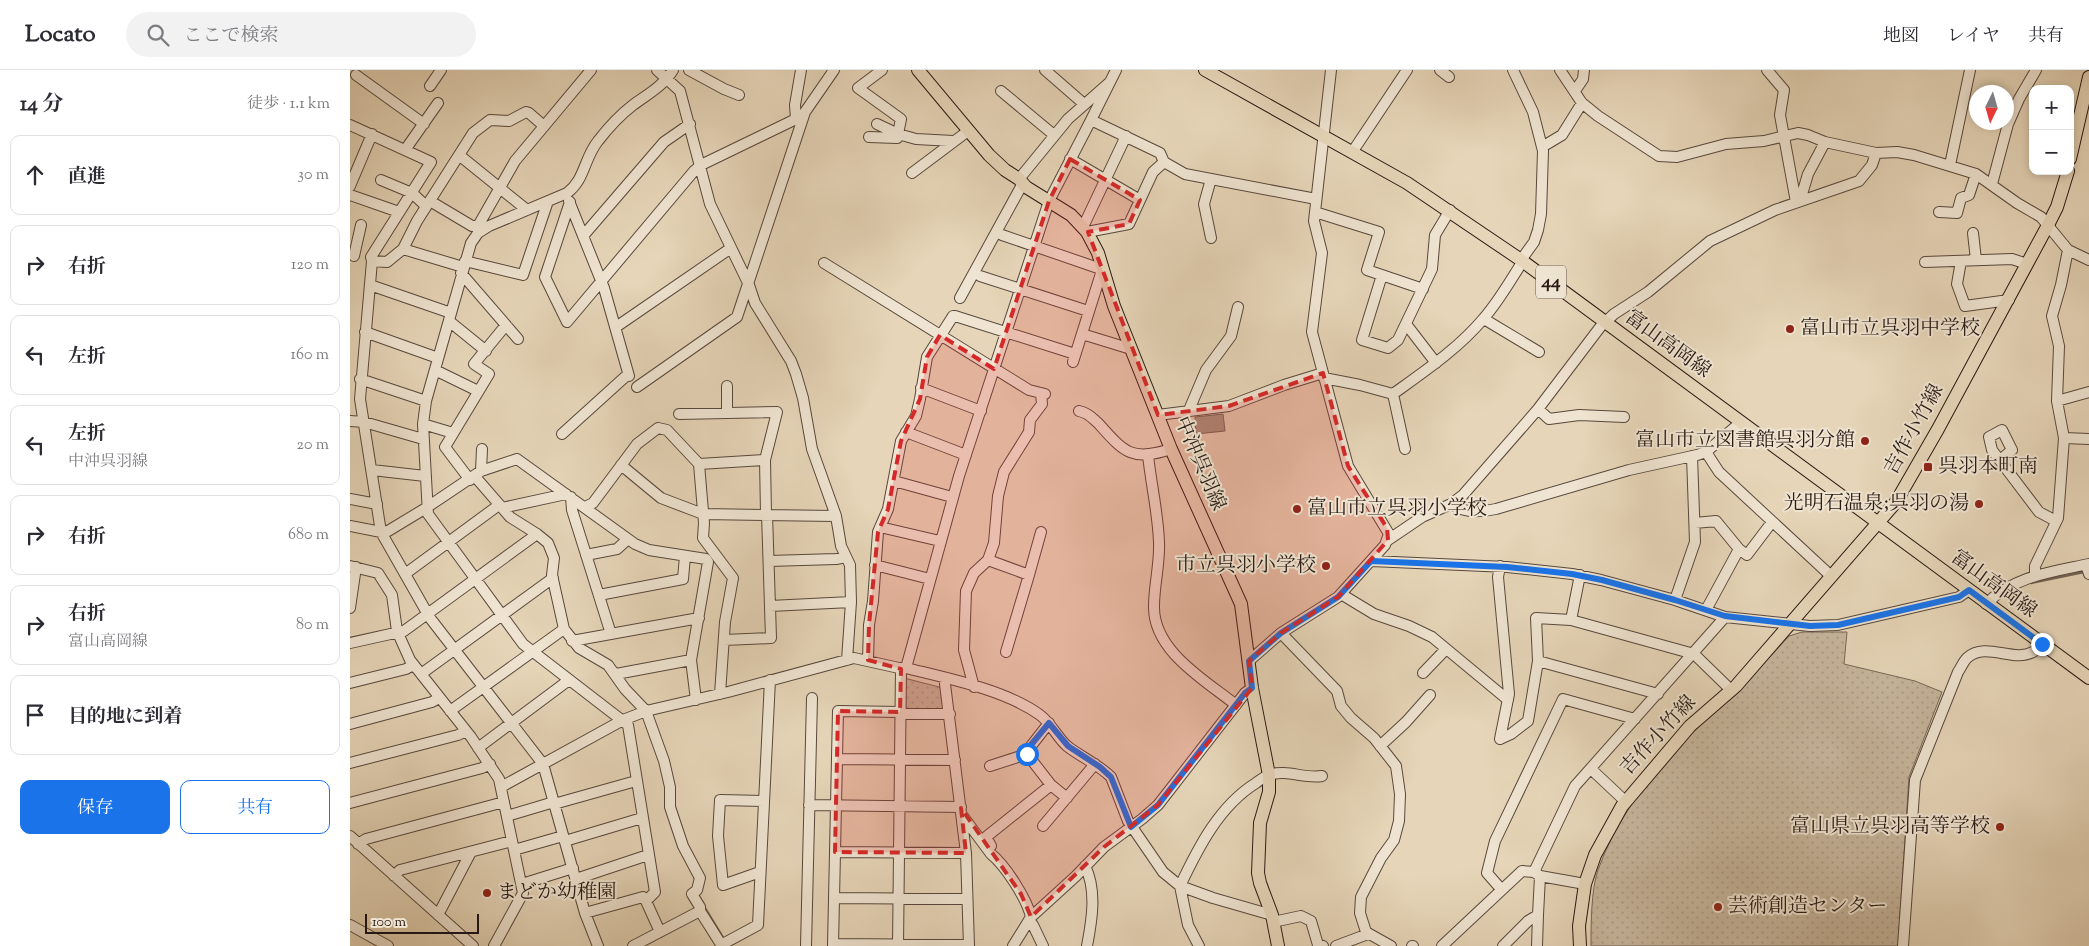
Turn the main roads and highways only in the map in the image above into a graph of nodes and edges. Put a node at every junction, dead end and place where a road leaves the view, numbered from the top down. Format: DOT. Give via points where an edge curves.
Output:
graph roads {
  1 [pos="918,70"];
  2 [pos="1205,70"];
  3 [pos="929,76"];
  4 [pos="2089,77"];
  5 [pos="2074,143"];
  6 [pos="2067,175"];
  7 [pos="1879,523"];
  8 [pos="2089,678"];
  9 [pos="1278,946"];
  10 [pos="1580,946"];
  1 -- 3 [label="main road, 中沖呉羽線"];
  2 -- 7 [label="main road, 富山高岡線 / 44" via="1353,151 1450,210"];
  3 -- 9 [label="main road, 中沖呉羽線" via="989,156 1071,215 1085,229 1098,252 1114,306 1171,449 1236,591 1241,604 1252,688 1269,775 1269,792 1260,823 1258,860 1260,883"];
  4 -- 5 [label="main road"];
  6 -- 7 [label="main road, 吉作小竹線" via="2057,207 2009,300 1896,502"];
  7 -- 8 [label="main road, 富山高岡線 / 44"];
  7 -- 10 [label="main road, 吉作小竹線" via="1731,690 1690,726 1625,801 1595,855 1585,884 1579,926"];
}
